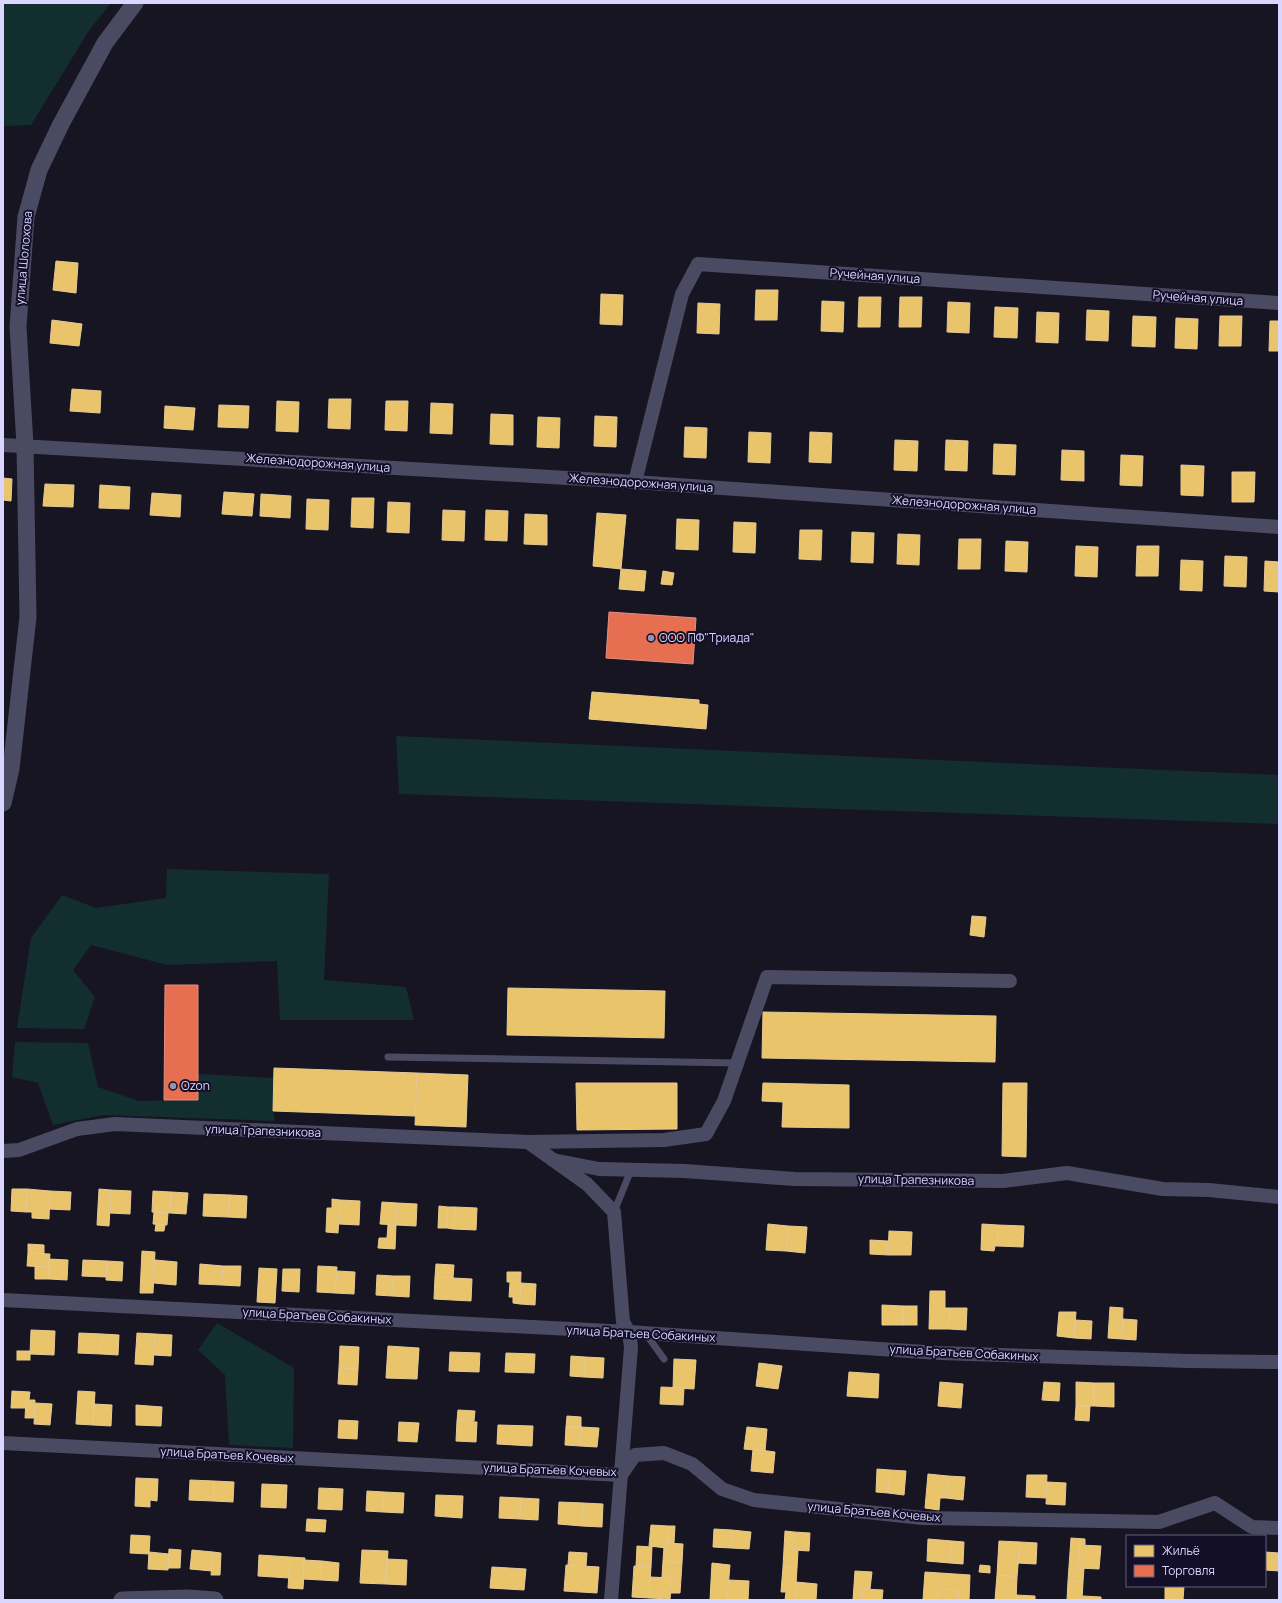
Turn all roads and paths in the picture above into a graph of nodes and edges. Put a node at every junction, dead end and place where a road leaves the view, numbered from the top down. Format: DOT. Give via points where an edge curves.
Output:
graph roads {
  1 [pos="135,3"];
  2 [pos="1279,303"];
  3 [pos="3,445"];
  4 [pos="25,445"];
  5 [pos="635,482"];
  6 [pos="1279,527"];
  7 [pos="3,803"];
  8 [pos="1010,981"];
  9 [pos="388,1057"];
  10 [pos="737,1063"];
  11 [pos="528,1142"];
  12 [pos="3,1151"];
  13 [pos="553,1160"];
  14 [pos="631,1170"];
  15 [pos="1279,1197"];
  16 [pos="614,1212"];
  17 [pos="3,1300"];
  18 [pos="629,1332"];
  19 [pos="646,1333"];
  20 [pos="664,1359"];
  21 [pos="1279,1362"];
  22 [pos="3,1443"];
  23 [pos="621,1475"];
  24 [pos="1279,1528"];
  25 [pos="122,1600"];
  26 [pos="215,1600"];
  27 [pos="611,1600"];
  1 -- 4 [label="street, улица Шолохова" via="105,43 61,124 39,170 26,218 18,328"];
  2 -- 5 [label="street, Ручейная улица" via="698,264 682,294"];
  3 -- 4 [label="street, Железнодорожная улица"];
  4 -- 5 [label="street, Железнодорожная улица"];
  4 -- 7 [label="street, улица Шолохова" via="28,617 11,769"];
  5 -- 6 [label="street, Железнодорожная улица"];
  8 -- 10 [label="street" via="767,978"];
  9 -- 10 [label="lane"];
  10 -- 11 [label="street, улица Трапезникова" via="724,1101 706,1134 664,1140"];
  11 -- 12 [label="street, улица Трапезникова" via="115,1124 77,1129 19,1150"];
  11 -- 13 [label="street"];
  13 -- 14 [label="street, улица Трапезникова" via="599,1169"];
  13 -- 16 [label="street" via="587,1184"];
  14 -- 15 [label="street, улица Трапезникова" via="795,1179 1003,1181 1067,1173 1163,1189 1209,1190"];
  14 -- 16 [label="lane"];
  16 -- 18 [label="street" via="623,1322"];
  17 -- 18 [label="street, улица Братьев Собакиных"];
  18 -- 19 [label="street, улица Братьев Собакиных"];
  18 -- 23 [label="street" via="631,1347"];
  19 -- 20 [label="lane"];
  19 -- 21 [label="street, улица Братьев Собакиных" via="939,1353"];
  22 -- 23 [label="street, улица Братьев Кочевых"];
  23 -- 24 [label="street, улица Братьев Кочевых" via="635,1455 664,1453 692,1464 722,1489 754,1500 923,1518 1159,1522 1215,1503 1252,1527"];
  23 -- 27 [label="street"];
  25 -- 26 [label="street"];
}
